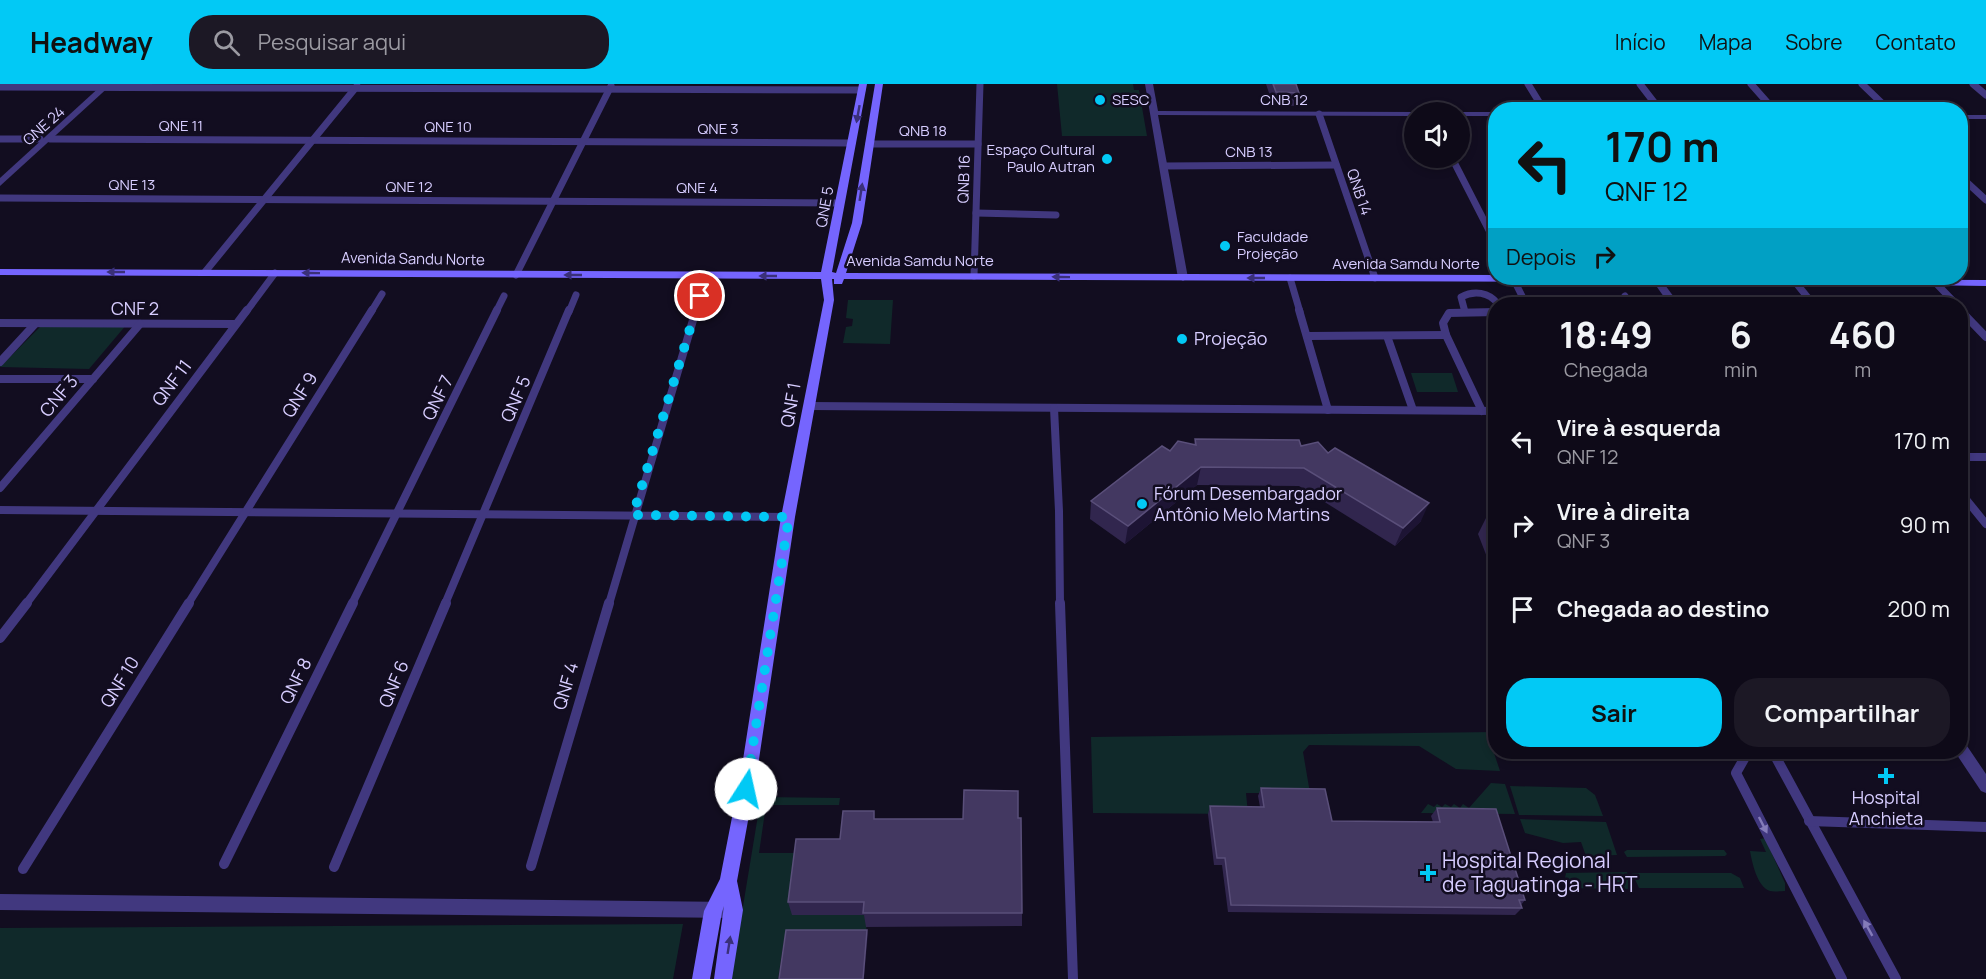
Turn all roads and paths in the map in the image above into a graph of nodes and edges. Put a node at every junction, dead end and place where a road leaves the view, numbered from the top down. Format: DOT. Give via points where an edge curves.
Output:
graph roads {
  1 [pos="980,84"];
  2 [pos="1149,84"];
  3 [pos="1528,84"];
  4 [pos="1640,84"];
  5 [pos="1751,84"];
  6 [pos="1862,84"];
  7 [pos="1973,84"];
  8 [pos="879,85"];
  9 [pos="105,86"];
  10 [pos="356,86"];
  11 [pos="611,86"];
  12 [pos="0,87"];
  13 [pos="863,87"];
  14 [pos="1986,95"];
  15 [pos="1539,102"];
  16 [pos="1654,102"];
  17 [pos="1767,102"];
  18 [pos="1881,102"];
  19 [pos="1154,113"];
  20 [pos="1318,114"];
  21 [pos="1404,114"];
  22 [pos="1470,114"];
  23 [pos="1488,114"];
  24 [pos="1968,117"];
  25 [pos="1986,117"];
  26 [pos="0,139"];
  27 [pos="45,139"];
  28 [pos="313,140"];
  29 [pos="583,141"];
  30 [pos="852,143"];
  31 [pos="868,144"];
  32 [pos="978,144"];
  33 [pos="1164,165"];
  34 [pos="1336,165"];
  35 [pos="1457,168"];
  36 [pos="0,174"];
  37 [pos="0,183"];
  38 [pos="1968,183"];
  39 [pos="0,198"];
  40 [pos="264,200"];
  41 [pos="1986,200"];
  42 [pos="554,201"];
  43 [pos="840,203"];
  44 [pos="976,213"];
  45 [pos="1056,214"];
  46 [pos="837,223"];
  47 [pos="857,223"];
  48 [pos="1488,228"];
  49 [pos="834,238"];
  50 [pos="853,240"];
  51 [pos="0,272"];
  52 [pos="205,272"];
  53 [pos="275,273"];
  54 [pos="516,275"];
  55 [pos="826,276"];
  56 [pos="842,276"];
  57 [pos="974,276"];
  58 [pos="1183,278"];
  59 [pos="1290,278"];
  60 [pos="1375,278"];
  61 [pos="1488,278"];
  62 [pos="1968,282"];
  63 [pos="1986,283"];
  64 [pos="1798,285"];
  65 [pos="1938,285"];
  66 [pos="382,294"];
  67 [pos="576,295"];
  68 [pos="504,296"];
  69 [pos="700,296"];
  70 [pos="1493,297"];
  71 [pos="1807,297"];
  72 [pos="1949,297"];
  73 [pos="829,300"];
  74 [pos="1466,312"];
  75 [pos="1488,312"];
  76 [pos="1968,318"];
  77 [pos="0,323"];
  78 [pos="35,324"];
  79 [pos="140,324"];
  80 [pos="235,324"];
  81 [pos="1446,335"];
  82 [pos="1308,336"];
  83 [pos="1388,336"];
  84 [pos="1986,337"];
  85 [pos="0,362"];
  86 [pos="0,379"];
  87 [pos="93,379"];
  88 [pos="809,406"];
  89 [pos="1054,408"];
  90 [pos="1328,410"];
  91 [pos="1413,410"];
  92 [pos="1482,411"];
  93 [pos="1488,411"];
  94 [pos="1968,457"];
  95 [pos="1986,457"];
  96 [pos="0,488"];
  97 [pos="1968,502"];
  98 [pos="4,511"];
  99 [pos="93,512"];
  100 [pos="245,513"];
  101 [pos="398,513"];
  102 [pos="484,514"];
  103 [pos="633,515"];
  104 [pos="789,517"];
  105 [pos="0,520"];
  106 [pos="1986,524"];
  107 [pos="0,638"];
  108 [pos="1744,759"];
  109 [pos="1777,759"];
  110 [pos="1968,759"];
  111 [pos="1986,786"];
  112 [pos="1809,821"];
  113 [pos="1986,826"];
  114 [pos="224,864"];
  115 [pos="531,866"];
  116 [pos="334,867"];
  117 [pos="23,869"];
  118 [pos="728,881"];
  119 [pos="0,902"];
  120 [pos="734,910"];
  121 [pos="713,911"];
  122 [pos="701,979"];
  123 [pos="723,979"];
  124 [pos="1073,979"];
  125 [pos="1842,979"];
  126 [pos="1896,979"];
  1 -- 32 [label="street, QNB 16"];
  2 -- 19 [label="street"];
  3 -- 15 [label="street"];
  4 -- 16 [label="street"];
  5 -- 17 [label="street"];
  6 -- 18 [label="street"];
  7 -- 14 [label="street"];
  8 -- 13 [label="main road"];
  8 -- 31 [label="main road, QNF 1"];
  9 -- 10 [label="street"];
  9 -- 12 [label="street"];
  9 -- 27 [label="street, QNE 24"];
  10 -- 11 [label="street"];
  10 -- 28 [label="street"];
  11 -- 13 [label="street"];
  11 -- 29 [label="street"];
  13 -- 30 [label="main road, QNE 5, one-way"];
  19 -- 20 [label="street, CNB 12"];
  19 -- 33 [label="street"];
  20 -- 21 [label="street, CNB 12"];
  20 -- 34 [label="street, QNB 14"];
  22 -- 23 [label="street"];
  24 -- 25 [label="street"];
  26 -- 27 [label="street, QNE 11"];
  27 -- 28 [label="street, QNE 11"];
  27 -- 36 [label="street, QNE 24"];
  27 -- 37 [label="street, QNE 24"];
  28 -- 29 [label="street, QNE 10"];
  28 -- 40 [label="street"];
  29 -- 30 [label="street, QNE 3"];
  29 -- 42 [label="street"];
  30 -- 43 [label="main road, QNE 5"];
  31 -- 32 [label="street, QNB 18"];
  47 -- 31 [label="main road, QNF 1, one-way"];
  32 -- 44 [label="street, QNB 16"];
  33 -- 34 [label="street, CNB 13"];
  33 -- 58 [label="street"];
  34 -- 60 [label="street, QNB 14"];
  35 -- 48 [label="street"];
  38 -- 41 [label="street"];
  39 -- 40 [label="street, QNE 13"];
  40 -- 42 [label="street, QNE 12"];
  40 -- 52 [label="street"];
  42 -- 43 [label="street, QNE 4"];
  42 -- 54 [label="street"];
  43 -- 46 [label="main road, QNE 5"];
  44 -- 45 [label="street"];
  44 -- 57 [label="street, QNB 16"];
  46 -- 47 [label="main road"];
  46 -- 49 [label="main road, QNE 5"];
  47 -- 50 [label="main road, QNF 1"];
  49 -- 50 [label="main road" via="845,233"];
  49 -- 55 [label="main road, QNE 5"];
  50 -- 56 [label="main road, QNF 1"];
  52 -- 51 [label="main road, Avenida Sandu Norte, one-way"];
  52 -- 53 [label="main road, Avenida Sandu Norte"];
  54 -- 53 [label="main road, Avenida Sandu Norte, one-way"];
  53 -- 80 [label="street, QNF 11"];
  55 -- 54 [label="main road, Avenida Sandu Norte, one-way"];
  55 -- 56 [label="main road, Avenida Samdu Norte"];
  55 -- 73 [label="main road, QNF 1"];
  56 -- 57 [label="main road, Avenida Samdu Norte"];
  56 -- 73 [label="main road, QNF 1"];
  58 -- 57 [label="main road, Avenida Samdu Norte, one-way"];
  59 -- 58 [label="main road, Avenida Samdu Norte, one-way"];
  59 -- 60 [label="main road, Avenida Samdu Norte"];
  59 -- 82 [label="street"];
  60 -- 61 [label="main road, Avenida Samdu Norte"];
  62 -- 63 [label="main road, Avenida Samdu Norte"];
  64 -- 71 [label="street"];
  65 -- 72 [label="street"];
  66 -- 100 [label="street, QNF 9"];
  67 -- 102 [label="street, QNF 5"];
  68 -- 101 [label="street, QNF 7"];
  69 -- 103 [label="street, QNF 4"];
  70 -- 74 [label="street" via="1466,294 1461,297"];
  73 -- 88 [label="main road, QNF 1"];
  74 -- 75 [label="street"];
  74 -- 81 [label="street" via="1445,317"];
  76 -- 84 [label="street"];
  77 -- 78 [label="street, CNF 2"];
  78 -- 79 [label="street, CNF 2"];
  78 -- 85 [label="street"];
  79 -- 80 [label="street, CNF 2"];
  79 -- 87 [label="street, CNF 3"];
  80 -- 99 [label="street, QNF 11"];
  81 -- 83 [label="street"];
  81 -- 92 [label="street"];
  82 -- 83 [label="street"];
  82 -- 90 [label="street"];
  83 -- 91 [label="street"];
  86 -- 87 [label="street"];
  87 -- 96 [label="street, CNF 3"];
  88 -- 89 [label="street"];
  88 -- 104 [label="main road, QNF 1"];
  89 -- 90 [label="street"];
  89 -- 124 [label="street"];
  90 -- 91 [label="street"];
  91 -- 92 [label="street"];
  92 -- 93 [label="street"];
  94 -- 95 [label="street"];
  97 -- 106 [label="street"];
  98 -- 99 [label="street"];
  98 -- 105 [label="street"];
  99 -- 100 [label="street"];
  99 -- 107 [label="street, QNF 11"];
  100 -- 101 [label="street"];
  100 -- 117 [label="street, QNF 10"];
  101 -- 102 [label="street"];
  101 -- 114 [label="street, QNF 8"];
  102 -- 103 [label="street"];
  102 -- 116 [label="street, QNF 6"];
  103 -- 104 [label="street"];
  103 -- 115 [label="street, QNF 4"];
  104 -- 118 [label="main road, QNF 1"];
  108 -- 125 [label="street, one-way" via="1736,773"];
  109 -- 112 [label="street"];
  110 -- 111 [label="street"];
  112 -- 113 [label="street"];
  126 -- 112 [label="street, one-way"];
  118 -- 120 [label="main road"];
  118 -- 121 [label="main road"];
  119 -- 121 [label="street"];
  120 -- 121 [label="street"];
  123 -- 120 [label="main road, one-way"];
  121 -- 122 [label="main road"];
}
